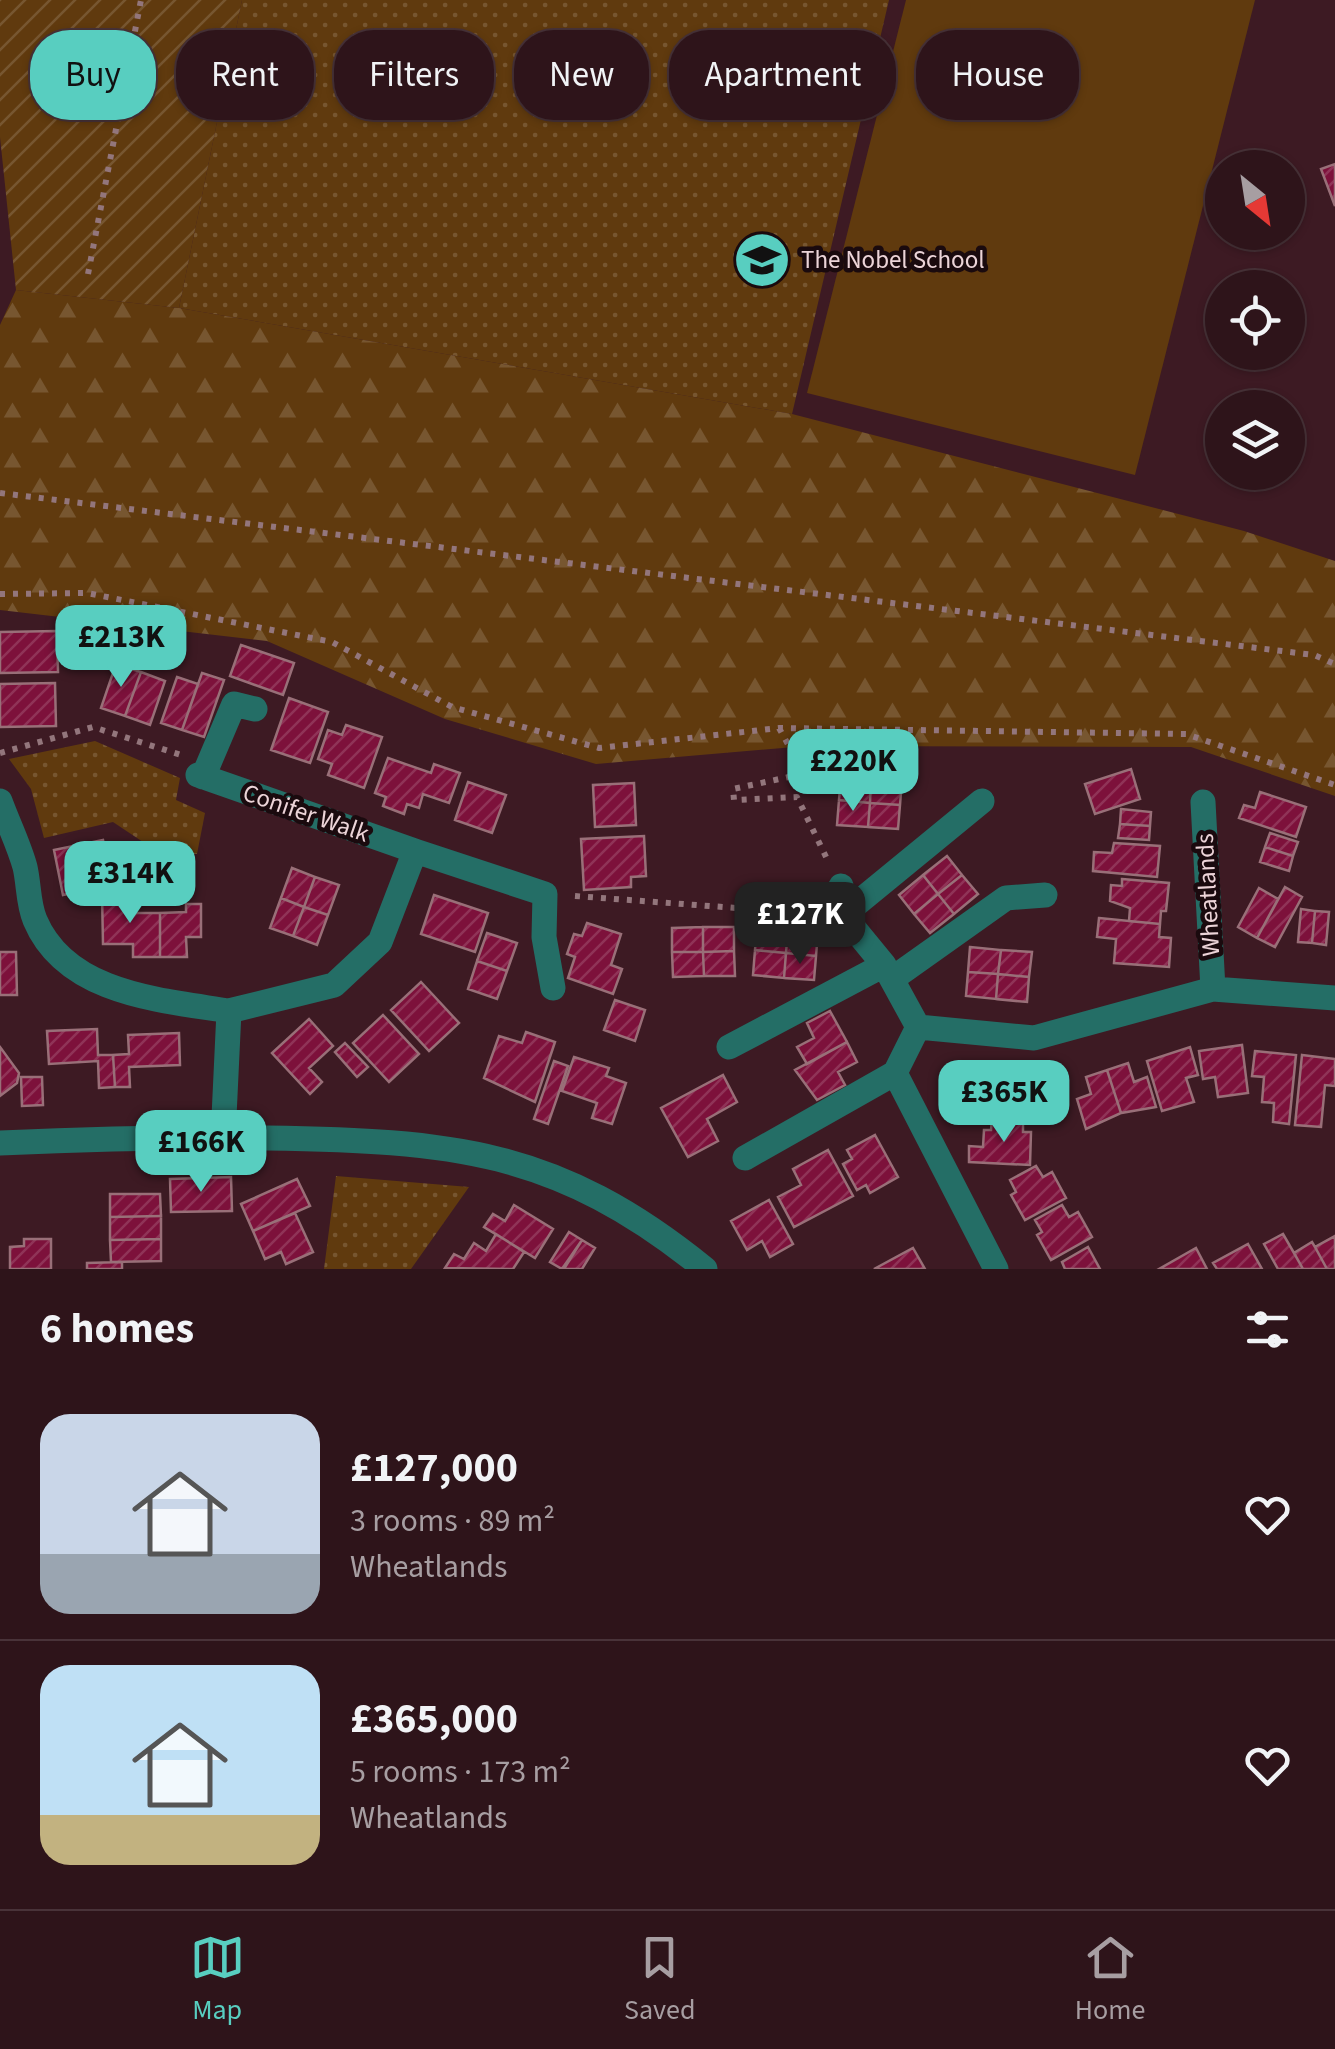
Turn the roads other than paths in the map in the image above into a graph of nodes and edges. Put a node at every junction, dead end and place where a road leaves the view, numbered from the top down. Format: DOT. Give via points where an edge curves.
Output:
graph roads {
  1 [pos="254,710"];
  2 [pos="0,801"];
  3 [pos="982,801"];
  4 [pos="1203,802"];
  5 [pos="414,851"];
  6 [pos="841,886"];
  7 [pos="1045,895"];
  8 [pos="843,916"];
  9 [pos="888,972"];
  10 [pos="553,988"];
  11 [pos="1213,989"];
  12 [pos="1335,998"];
  13 [pos="230,1010"];
  14 [pos="918,1027"];
  15 [pos="730,1046"];
  16 [pos="896,1073"];
  17 [pos="223,1138"];
  18 [pos="0,1143"];
  19 [pos="744,1158"];
  20 [pos="705,1269"];
  21 [pos="996,1269"];
  1 -- 5 [label="street, Conifer Walk" via="234,704 201,776"];
  2 -- 13 [label="street" via="25,866 33,918 54,954 85,977 156,999"];
  3 -- 8 [label="street"];
  4 -- 11 [label="street, Wheatlands"];
  5 -- 10 [label="street, Conifer Walk" via="546,894 544,937"];
  5 -- 13 [label="street" via="380,942 334,985"];
  6 -- 8 [label="street"];
  7 -- 9 [label="street" via="1006,898"];
  8 -- 9 [label="street"];
  9 -- 14 [label="street"];
  9 -- 15 [label="street"];
  11 -- 12 [label="street, Wheatlands"];
  11 -- 14 [label="street, Wheatlands" via="1034,1038"];
  13 -- 17 [label="street"];
  14 -- 16 [label="street"];
  16 -- 19 [label="street"];
  16 -- 21 [label="street"];
  17 -- 18 [label="street"];
  17 -- 20 [label="street" via="401,1140 502,1158 615,1204"];
}
